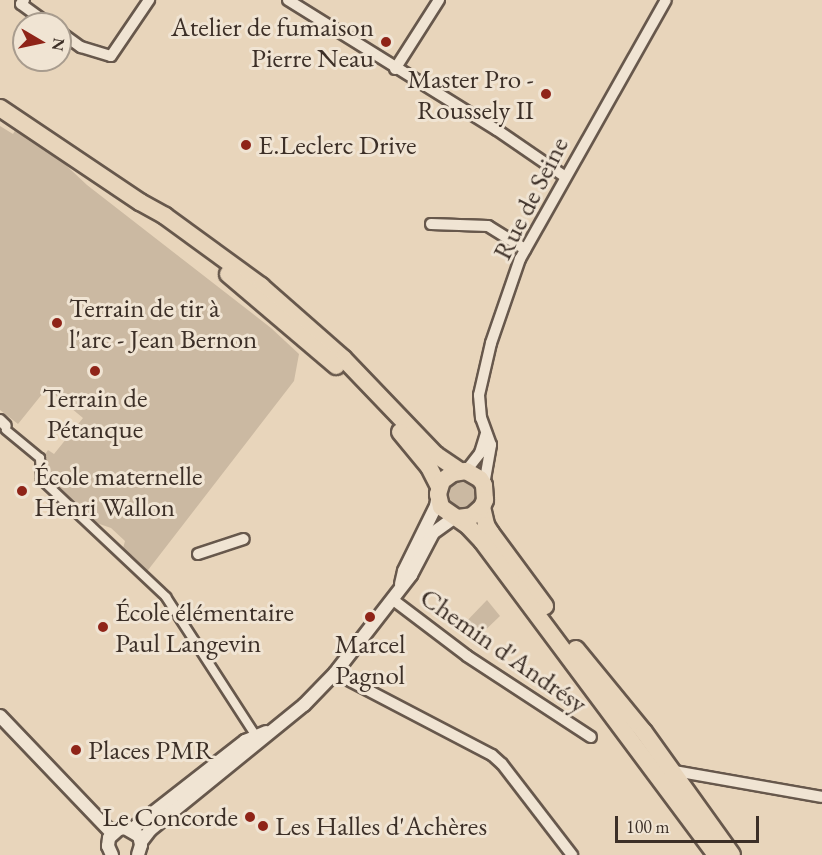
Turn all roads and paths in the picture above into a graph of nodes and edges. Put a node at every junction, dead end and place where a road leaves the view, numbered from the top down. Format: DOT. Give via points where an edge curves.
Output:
graph roads {
  1 [pos="24,0"];
  2 [pos="149,0"];
  3 [pos="288,0"];
  4 [pos="439,0"];
  5 [pos="666,0"];
  6 [pos="32,12"];
  7 [pos="72,41"];
  8 [pos="395,69"];
  9 [pos="0,108"];
  10 [pos="564,176"];
  11 [pos="140,202"];
  12 [pos="431,224"];
  13 [pos="525,249"];
  14 [pos="4,425"];
  15 [pos="486,432"];
  16 [pos="463,471"];
  17 [pos="484,485"];
  18 [pos="438,490"];
  19 [pos="482,507"];
  20 [pos="456,518"];
  21 [pos="244,539"];
  22 [pos="198,555"];
  23 [pos="401,587"];
  24 [pos="392,599"];
  25 [pos="335,673"];
  26 [pos="0,716"];
  27 [pos="278,726"];
  28 [pos="256,736"];
  29 [pos="591,737"];
  30 [pos="647,761"];
  31 [pos="673,771"];
  32 [pos="822,797"];
  33 [pos="131,830"];
  34 [pos="112,833"];
  35 [pos="141,842"];
  36 [pos="106,852"];
  37 [pos="138,855"];
  38 [pos="572,855"];
  39 [pos="716,855"];
  40 [pos="732,855"];
  1 -- 6 [label="street" via="21,4"];
  2 -- 7 [label="street" via="111,56"];
  3 -- 8 [label="street"];
  4 -- 8 [label="street"];
  5 -- 10 [label="street, Rue de Seine"];
  8 -- 10 [label="street" via="497,130"];
  9 -- 11 [label="main road"];
  10 -- 13 [label="street, Rue de Seine"];
  11 -- 16 [label="main road" via="261,286 343,358 436,455"];
  11 -- 18 [label="main road" via="351,380 424,461"];
  12 -- 13 [label="street" via="488,226"];
  13 -- 15 [label="street, Rue de Seine" via="491,343 478,395"];
  14 -- 28 [label="street" via="40,458 41,479 166,597"];
  15 -- 16 [label="street" via="480,453"];
  15 -- 17 [label="street, Rue de Seine" via="491,446"];
  16 -- 17 [label="main road" via="474,474"];
  16 -- 18 [label="main road" via="447,476"];
  17 -- 19 [label="main road"];
  18 -- 20 [label="main road" via="441,507"];
  18 -- 23 [label="street" via="432,516 404,572"];
  19 -- 20 [label="main road" via="472,516"];
  19 -- 31 [label="main road" via="491,533 578,652"];
  20 -- 23 [label="street" via="433,534"];
  20 -- 30 [label="main road" via="482,541"];
  21 -- 22 [label="street"];
  23 -- 24 [label="street"];
  24 -- 25 [label="street"];
  24 -- 29 [label="street, Chemin d'Andrésy" via="467,656"];
  25 -- 27 [label="street"];
  25 -- 38 [label="street" via="492,755"];
  26 -- 34 [label="street"];
  27 -- 28 [label="street"];
  27 -- 35 [label="street" via="150,830"];
  28 -- 33 [label="street" via="204,771"];
  30 -- 31 [label="street"];
  30 -- 39 [label="main road"];
  31 -- 32 [label="street"];
  31 -- 40 [label="main road"];
  33 -- 34 [label="street"];
  33 -- 35 [label="street"];
  34 -- 36 [label="street"];
  35 -- 37 [label="street"];
}
